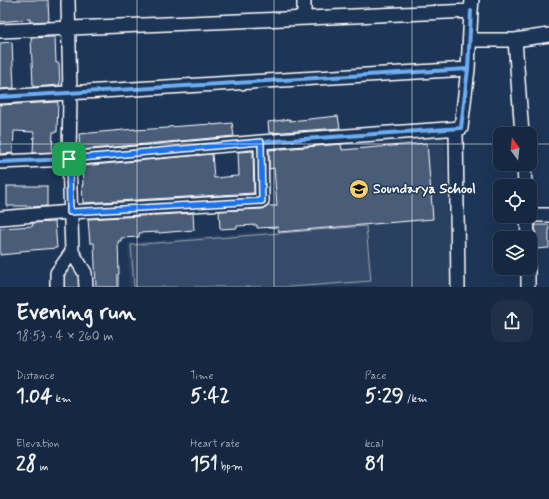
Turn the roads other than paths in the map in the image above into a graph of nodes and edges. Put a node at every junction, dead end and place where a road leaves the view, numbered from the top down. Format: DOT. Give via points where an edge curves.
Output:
graph roads {
  1 [pos="68,0"];
  2 [pos="304,0"];
  3 [pos="472,5"];
  4 [pos="304,17"];
  5 [pos="68,27"];
  6 [pos="0,31"];
  7 [pos="549,35"];
  8 [pos="470,40"];
  9 [pos="515,40"];
  10 [pos="468,69"];
  11 [pos="70,94"];
  12 [pos="0,97"];
  13 [pos="521,127"];
  14 [pos="456,128"];
  15 [pos="261,142"];
  16 [pos="69,159"];
  17 [pos="0,162"];
  18 [pos="70,212"];
  19 [pos="537,214"];
  20 [pos="549,215"];
  21 [pos="0,218"];
  22 [pos="72,252"];
  23 [pos="528,275"];
  24 [pos="57,287"];
  25 [pos="86,287"];
  26 [pos="458,287"];
  27 [pos="528,287"];
  1 -- 5 [label="street"];
  2 -- 4 [label="street"];
  3 -- 4 [label="street"];
  3 -- 8 [label="street"];
  4 -- 5 [label="street"];
  5 -- 6 [label="street"];
  5 -- 11 [label="street"];
  7 -- 9 [label="street"];
  8 -- 9 [label="street"];
  8 -- 10 [label="street"];
  9 -- 13 [label="street"];
  10 -- 11 [label="street"];
  10 -- 14 [label="street" via="461,128"];
  11 -- 12 [label="street"];
  11 -- 16 [label="street"];
  14 -- 15 [label="street"];
  14 -- 26 [label="street"];
  15 -- 16 [label="street"];
  15 -- 18 [label="street" via="262,201"];
  16 -- 17 [label="street"];
  16 -- 18 [label="street"];
  18 -- 21 [label="street"];
  18 -- 22 [label="street"];
  19 -- 20 [label="street"];
  22 -- 24 [label="street" via="57,273"];
  22 -- 25 [label="street" via="86,273"];
  23 -- 27 [label="street"];
}
